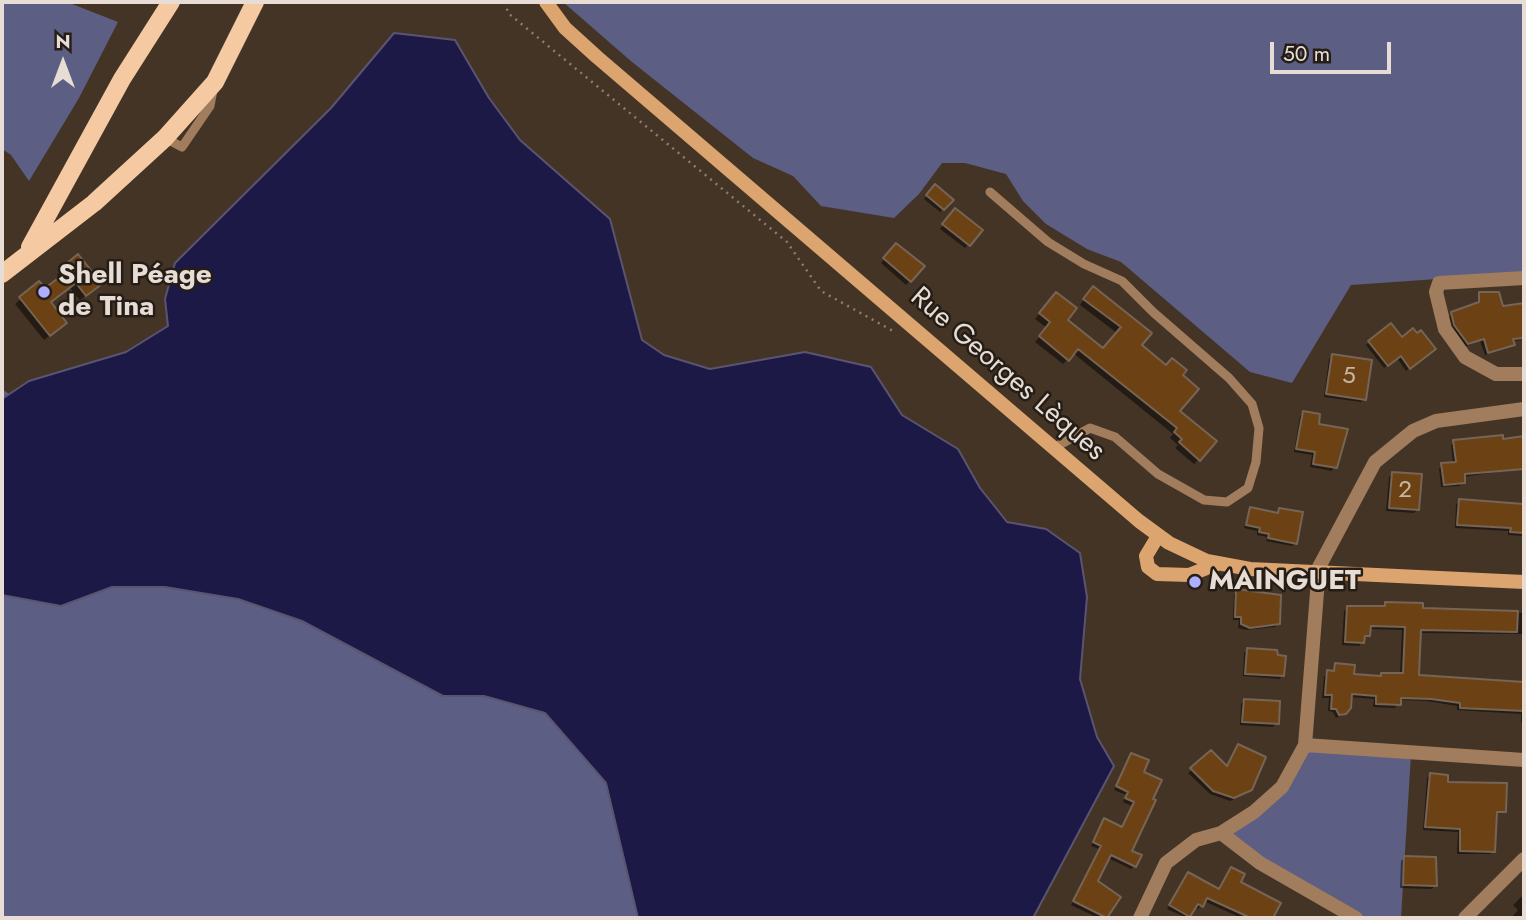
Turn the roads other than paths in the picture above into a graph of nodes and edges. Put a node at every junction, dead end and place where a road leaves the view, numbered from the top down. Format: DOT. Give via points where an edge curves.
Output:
graph roads {
  1 [pos="547,2"];
  2 [pos="255,5"];
  3 [pos="167,6"];
  4 [pos="990,192"];
  5 [pos="27,252"];
  6 [pos="2,274"];
  7 [pos="1524,278"];
  8 [pos="1524,374"];
  9 [pos="1524,408"];
  10 [pos="1054,448"];
  11 [pos="1158,536"];
  12 [pos="1217,564"];
  13 [pos="1318,573"];
  14 [pos="1524,582"];
  15 [pos="1306,745"];
  16 [pos="1524,760"];
  17 [pos="1220,833"];
  18 [pos="1524,859"];
  19 [pos="1140,918"];
  20 [pos="1356,918"];
  21 [pos="1465,918"];
  1 -- 10 [label="main road, Rue Georges Lèques" via="565,28 597,57"];
  2 -- 5 [label="main road" via="215,82 165,138 94,203"];
  3 -- 5 [label="main road"];
  4 -- 10 [label="lane" via="1048,242 1122,281 1237,386 1252,404 1259,428 1248,488 1227,502 1204,500 1158,474 1115,437 1090,428"];
  5 -- 6 [label="main road"];
  7 -- 8 [label="street" via="1439,283 1436,292 1445,329 1465,357 1496,374"];
  9 -- 13 [label="street" via="1436,421 1393,445 1375,463"];
  10 -- 11 [label="main road, Rue Georges Lèques"];
  11 -- 12 [label="main road, Rue Georges Lèques"];
  11 -- 12 [label="main road" via="1146,556 1147,567 1157,575 1189,575"];
  12 -- 13 [label="main road, Rue Georges Lèques"];
  13 -- 14 [label="main road, Rue Georges Lèques"];
  13 -- 15 [label="street"];
  15 -- 16 [label="street"];
  15 -- 17 [label="street" via="1282,787"];
  17 -- 19 [label="street" via="1196,840 1166,863"];
  17 -- 20 [label="street" via="1259,863"];
  18 -- 21 [label="street"];
}
